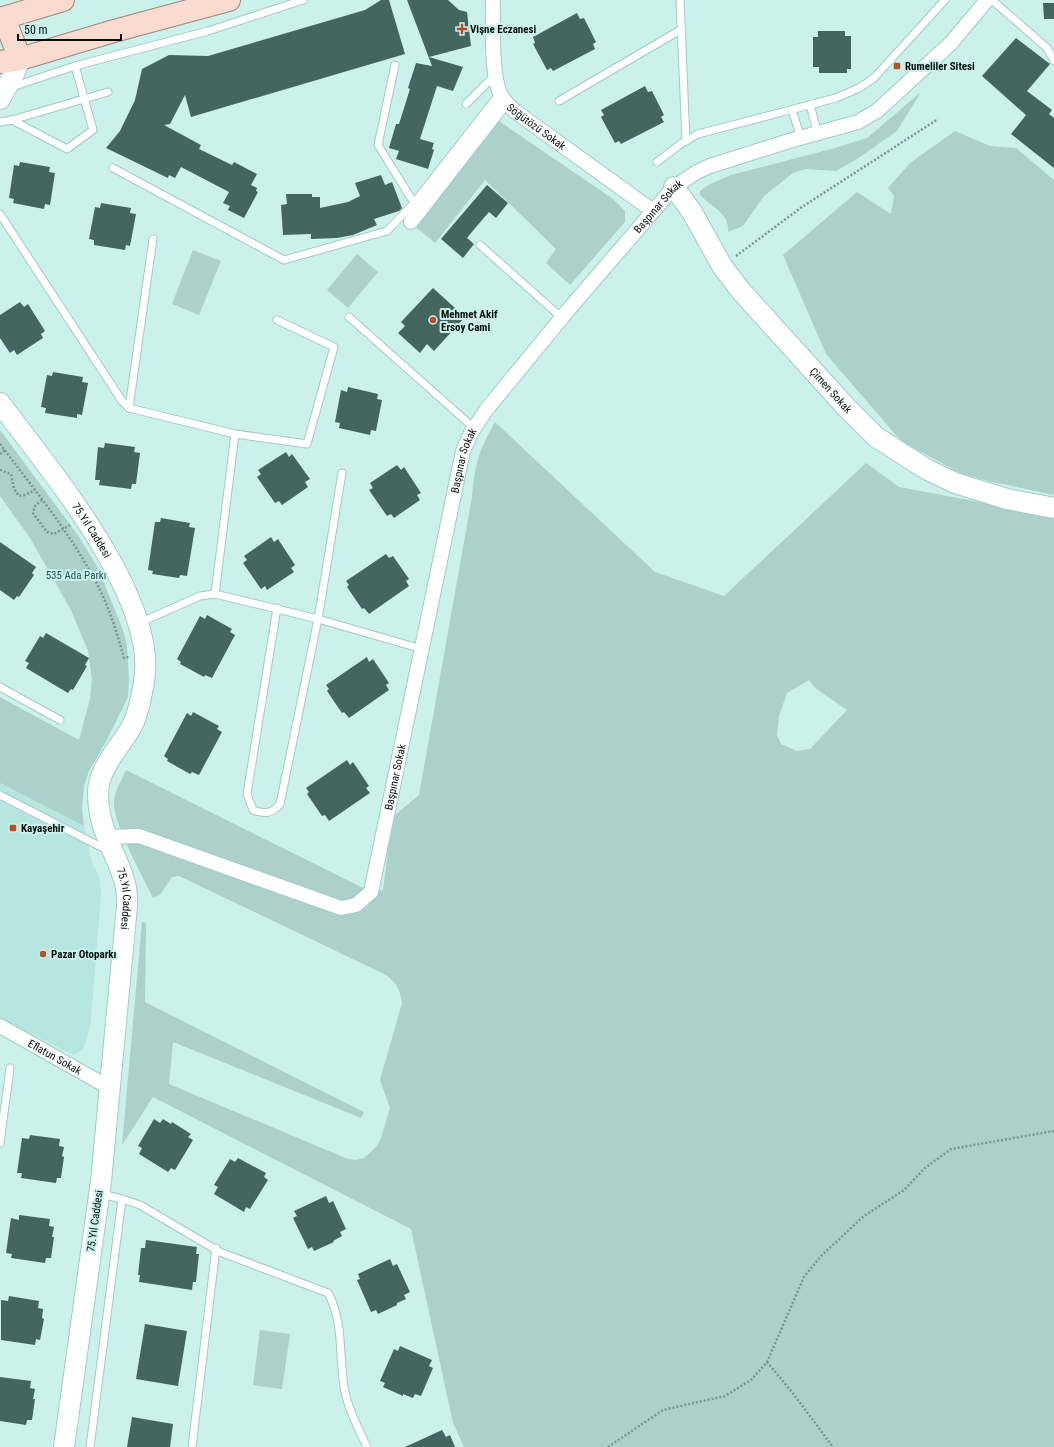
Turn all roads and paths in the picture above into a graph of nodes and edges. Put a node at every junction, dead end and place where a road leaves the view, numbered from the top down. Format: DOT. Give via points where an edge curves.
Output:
graph roads {
  1 [pos="63,0"];
  2 [pos="229,0"];
  3 [pos="303,0"];
  4 [pos="493,0"];
  5 [pos="680,0"];
  6 [pos="945,0"];
  7 [pos="986,0"];
  8 [pos="992,0"];
  9 [pos="40,3"];
  10 [pos="2,19"];
  11 [pos="682,28"];
  12 [pos="0,44"];
  13 [pos="10,61"];
  14 [pos="1054,61"];
  15 [pos="395,65"];
  16 [pos="74,66"];
  17 [pos="495,75"];
  18 [pos="108,92"];
  19 [pos="3,94"];
  20 [pos="502,97"];
  21 [pos="84,99"];
  22 [pos="559,101"];
  23 [pos="466,104"];
  24 [pos="810,105"];
  25 [pos="792,110"];
  26 [pos="938,119"];
  27 [pos="12,120"];
  28 [pos="0,122"];
  29 [pos="818,134"];
  30 [pos="801,138"];
  31 [pos="686,140"];
  32 [pos="657,162"];
  33 [pos="113,168"];
  34 [pos="674,187"];
  35 [pos="414,203"];
  36 [pos="653,211"];
  37 [pos="0,214"];
  38 [pos="411,222"];
  39 [pos="153,239"];
  40 [pos="480,245"];
  41 [pos="722,266"];
  42 [pos="349,317"];
  43 [pos="562,318"];
  44 [pos="277,320"];
  45 [pos="0,404"];
  46 [pos="128,408"];
  47 [pos="474,428"];
  48 [pos="235,434"];
  49 [pos="0,444"];
  50 [pos="5,450"];
  51 [pos="0,454"];
  52 [pos="0,470"];
  53 [pos="342,473"];
  54 [pos="34,490"];
  55 [pos="42,500"];
  56 [pos="1054,508"];
  57 [pos="83,515"];
  58 [pos="63,529"];
  59 [pos="215,594"];
  60 [pos="278,608"];
  61 [pos="318,619"];
  62 [pos="137,624"];
  63 [pos="422,649"];
  64 [pos="145,653"];
  65 [pos="0,687"];
  66 [pos="60,720"];
  67 [pos="0,795"];
  68 [pos="111,845"];
  69 [pos="0,1026"];
  70 [pos="10,1068"];
  71 [pos="110,1088"];
  72 [pos="1054,1131"];
  73 [pos="0,1143"];
  74 [pos="99,1193"];
  75 [pos="122,1199"];
  76 [pos="216,1248"];
  77 [pos="767,1362"];
  78 [pos="64,1447"];
  79 [pos="90,1447"];
  80 [pos="192,1447"];
  81 [pos="367,1447"];
  82 [pos="608,1447"];
  83 [pos="833,1447"];
  1 -- 9 [label="main road"];
  2 -- 13 [label="main road"];
  3 -- 16 [label="lane" via="208,31"];
  4 -- 17 [label="street, Söğütözü Sokak"];
  5 -- 11 [label="lane"];
  6 -- 24 [label="lane" via="874,78 836,98"];
  7 -- 29 [label="street, Başpınar Sokak" via="951,43 877,111 858,122"];
  8 -- 14 [label="lane" via="1047,48"];
  9 -- 10 [label="main road"];
  10 -- 12 [label="main road"];
  10 -- 13 [label="main road"];
  11 -- 22 [label="lane"];
  11 -- 31 [label="lane"];
  13 -- 19 [label="street"];
  15 -- 35 [label="lane" via="378,145"];
  16 -- 19 [label="lane"];
  16 -- 21 [label="lane"];
  17 -- 20 [label="street, Söğütözü Sokak"];
  17 -- 23 [label="lane"];
  18 -- 21 [label="lane"];
  20 -- 35 [label="lane"];
  20 -- 36 [label="street, Söğütözü Sokak" via="516,112"];
  20 -- 38 [label="street"];
  21 -- 27 [label="lane"];
  21 -- 27 [label="lane" via="93,130 68,149"];
  24 -- 25 [label="lane"];
  24 -- 29 [label="lane"];
  25 -- 30 [label="lane"];
  25 -- 31 [label="lane" via="698,134"];
  26 -- 41 [label="path" via="802,207"];
  27 -- 28 [label="lane"];
  29 -- 30 [label="street, Başpınar Sokak"];
  30 -- 34 [label="street, Başpınar Sokak" via="710,166"];
  31 -- 32 [label="lane"];
  33 -- 35 [label="lane" via="284,260 386,231"];
  34 -- 36 [label="street, Başpınar Sokak"];
  34 -- 41 [label="street, Çimen Sokak" via="692,212"];
  36 -- 43 [label="street, Başpınar Sokak"];
  37 -- 46 [label="lane"];
  39 -- 46 [label="lane"];
  40 -- 43 [label="lane"];
  41 -- 56 [label="street, Çimen Sokak" via="815,374 876,437 926,469 955,483 1007,499"];
  42 -- 47 [label="lane"];
  43 -- 47 [label="street, Başpınar Sokak"];
  44 -- 48 [label="lane" via="334,347 307,444"];
  45 -- 57 [label="street, 75.Yıl Caddesi"];
  46 -- 48 [label="lane"];
  47 -- 63 [label="street, Başpınar Sokak" via="463,451"];
  48 -- 59 [label="lane"];
  49 -- 50 [label="path"];
  50 -- 51 [label="path"];
  50 -- 54 [label="path"];
  52 -- 54 [label="path" via="11,474 14,489 19,496"];
  53 -- 61 [label="lane"];
  54 -- 55 [label="path"];
  55 -- 58 [label="path"];
  55 -- 58 [label="path" via="33,509 34,517 50,534"];
  57 -- 58 [label="path"];
  57 -- 62 [label="street, 75.Yıl Caddesi" via="110,559"];
  58 -- 64 [label="path" via="98,586 124,658"];
  59 -- 60 [label="lane"];
  59 -- 62 [label="lane" via="200,596"];
  60 -- 61 [label="lane"];
  60 -- 61 [label="lane" via="247,794 253,810 264,814 274,811 280,804"];
  61 -- 63 [label="lane"];
  62 -- 64 [label="street, 75.Yıl Caddesi"];
  63 -- 68 [label="street, Başpınar Sokak" via="371,892 356,905 341,908 139,836"];
  64 -- 68 [label="street, 75.Yıl Caddesi" via="145,674 140,705 133,725 99,784 99,804"];
  65 -- 66 [label="lane"];
  67 -- 68 [label="lane"];
  68 -- 71 [label="street, 75.Yıl Caddesi" via="126,888 127,906"];
  69 -- 71 [label="street, Eflatun Sokak"];
  70 -- 73 [label="lane"];
  71 -- 74 [label="street, 75.Yıl Caddesi"];
  72 -- 77 [label="path" via="951,1150 925,1168 904,1190 864,1216 822,1255 804,1277"];
  74 -- 75 [label="lane"];
  74 -- 78 [label="street, 75.Yıl Caddesi"];
  75 -- 76 [label="lane" via="140,1205"];
  75 -- 79 [label="lane"];
  76 -- 80 [label="lane"];
  76 -- 81 [label="lane" via="220,1252 328,1293 338,1317 345,1392"];
  77 -- 82 [label="path" via="751,1380 725,1396 663,1410"];
  77 -- 83 [label="path"];
}
